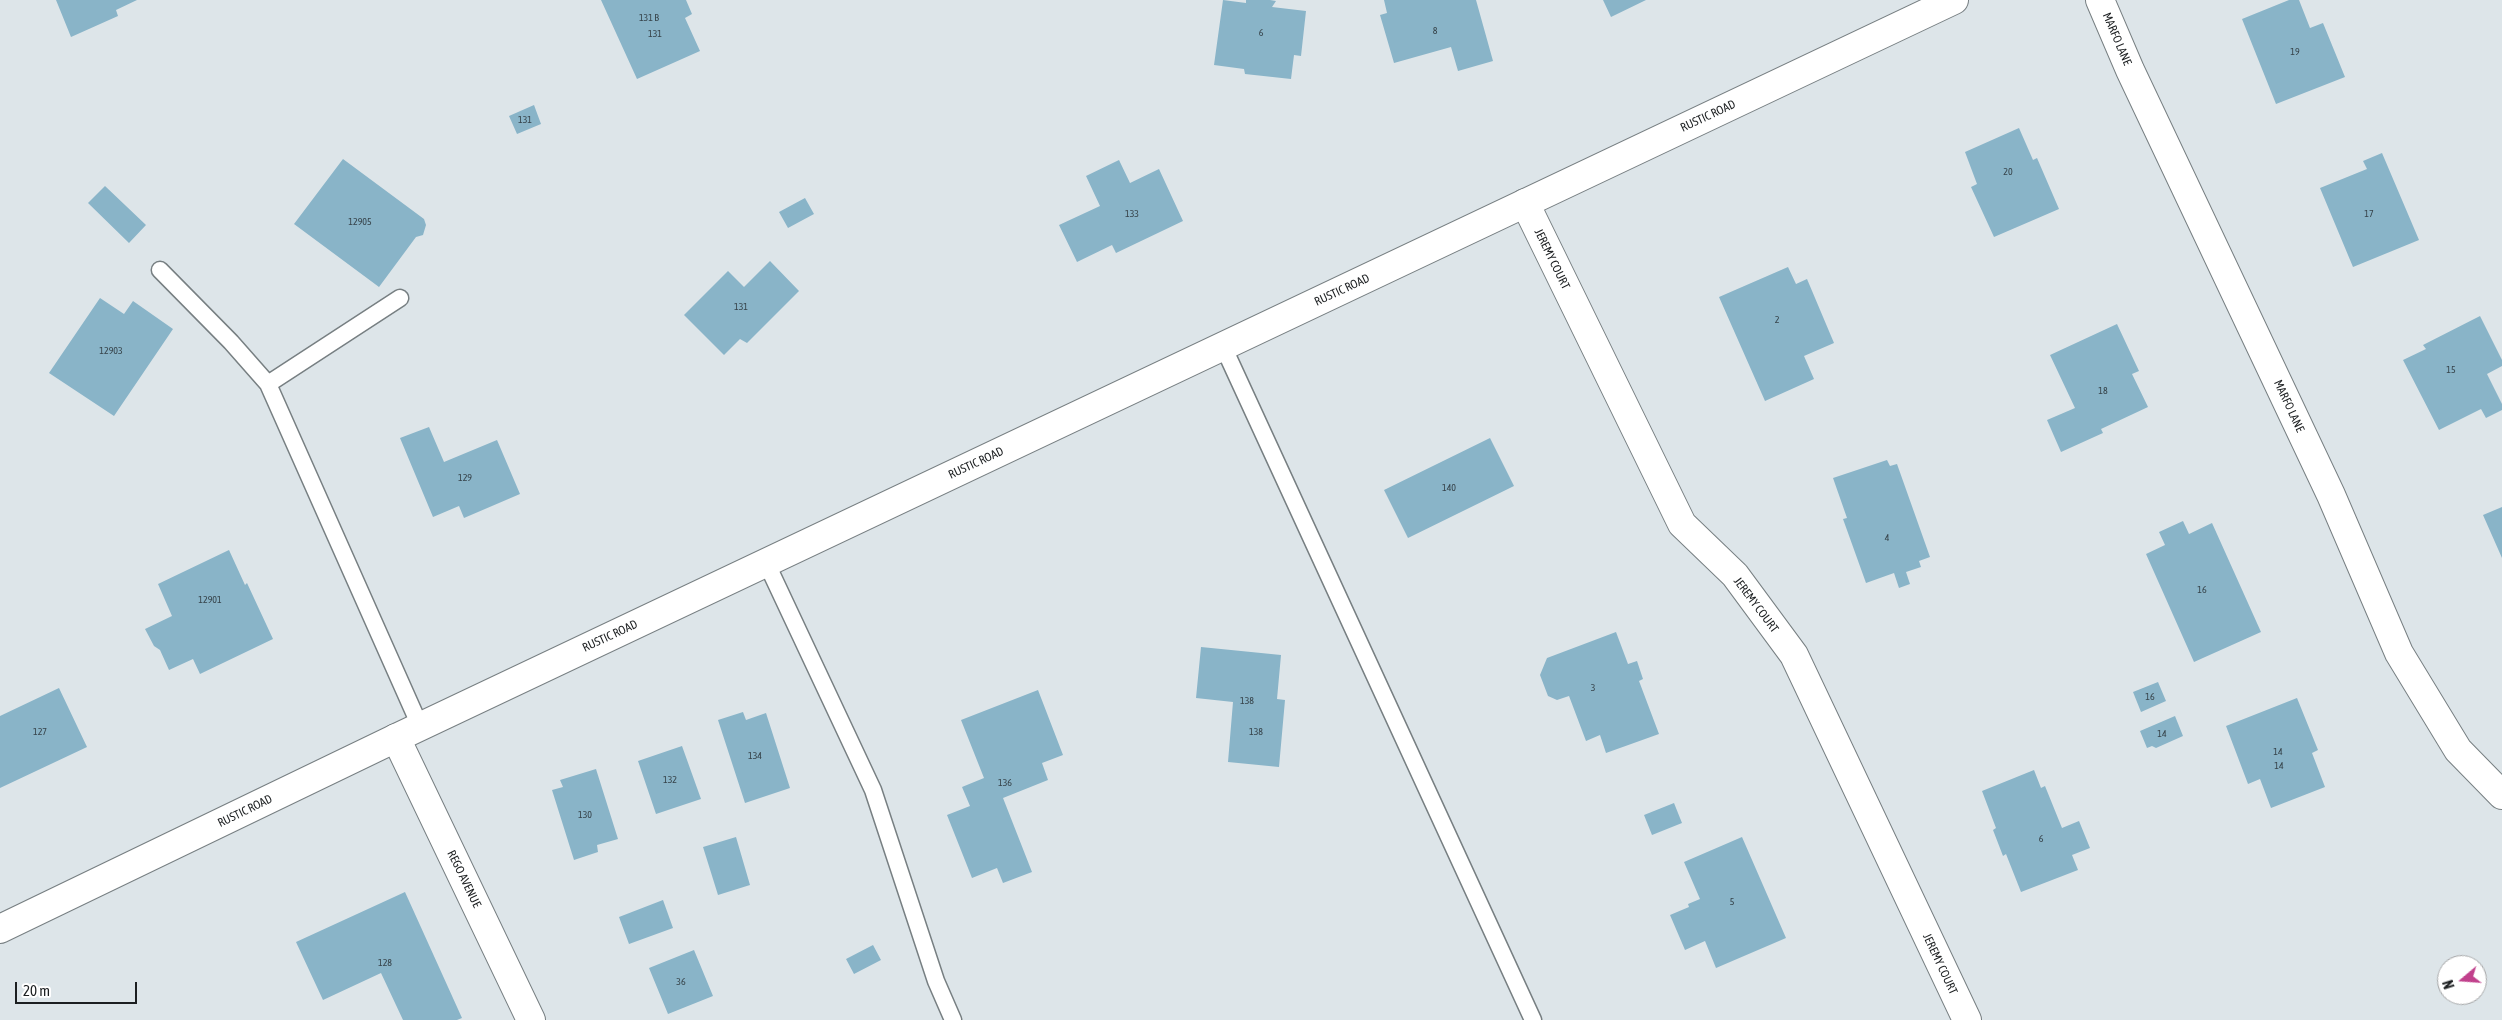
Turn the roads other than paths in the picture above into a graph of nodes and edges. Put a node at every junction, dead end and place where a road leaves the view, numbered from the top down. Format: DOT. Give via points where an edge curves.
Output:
graph roads {
  1 [pos="1954,0"];
  2 [pos="2100,0"];
  3 [pos="1525,203"];
  4 [pos="160,270"];
  5 [pos="400,298"];
  6 [pos="1223,346"];
  7 [pos="268,384"];
  8 [pos="766,562"];
  9 [pos="420,726"];
  10 [pos="396,738"];
  11 [pos="2502,795"];
  12 [pos="0,929"];
  13 [pos="532,1020"];
  14 [pos="954,1020"];
  15 [pos="1533,1020"];
  16 [pos="1967,1020"];
  1 -- 3 [label="street, RUSTIC ROAD"];
  2 -- 11 [label="street, MARFO LANE" via="2331,496 2399,653 2458,750"];
  3 -- 6 [label="street, RUSTIC ROAD"];
  3 -- 16 [label="street, JEREMY COURT" via="1682,524 1734,575 1794,656"];
  4 -- 7 [label="lane"];
  5 -- 7 [label="lane"];
  6 -- 8 [label="street, RUSTIC ROAD"];
  6 -- 15 [label="lane"];
  7 -- 9 [label="lane"];
  8 -- 9 [label="street, RUSTIC ROAD"];
  8 -- 14 [label="lane" via="873,790 936,981"];
  9 -- 10 [label="street, RUSTIC ROAD"];
  10 -- 12 [label="street, RUSTIC ROAD"];
  10 -- 13 [label="street, REGO AVENUE"];
}
